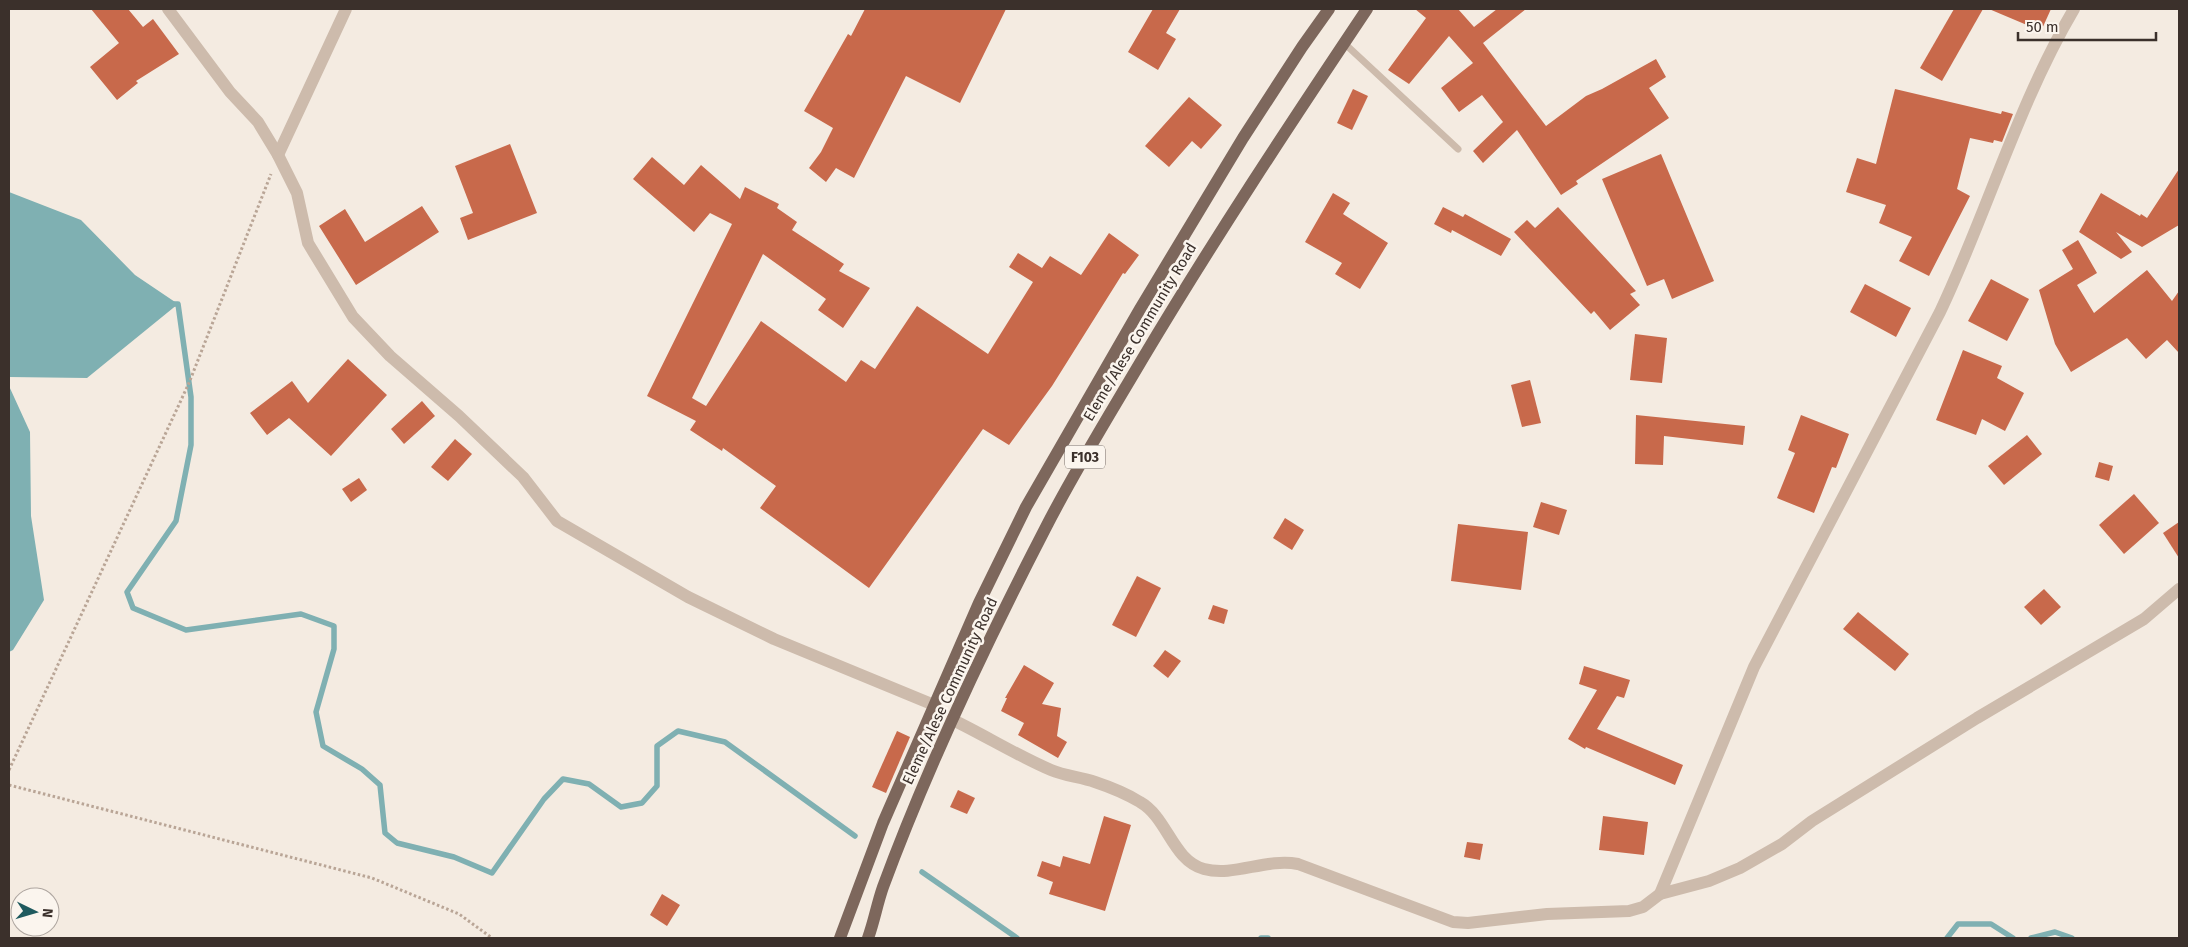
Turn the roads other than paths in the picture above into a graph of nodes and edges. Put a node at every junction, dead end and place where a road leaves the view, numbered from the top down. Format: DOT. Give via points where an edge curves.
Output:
graph roads {
  1 [pos="168,9"];
  2 [pos="346,9"];
  3 [pos="1329,9"];
  4 [pos="1367,9"];
  5 [pos="2074,9"];
  6 [pos="1344,43"];
  7 [pos="1458,149"];
  8 [pos="278,155"];
  9 [pos="2179,588"];
  10 [pos="934,705"];
  11 [pos="953,720"];
  12 [pos="1660,894"];
  13 [pos="840,938"];
  14 [pos="868,938"];
  1 -- 8 [label="street" via="230,92 258,122"];
  2 -- 8 [label="street"];
  3 -- 10 [label="main road, Eleme/Alese Community Road / F103" via="1243,138 1026,507"];
  4 -- 6 [label="main road, Eleme/Alese Community Road / F103"];
  5 -- 12 [label="street" via="2030,98 1940,312 1754,667"];
  6 -- 7 [label="lane"];
  6 -- 11 [label="main road, Eleme/Alese Community Road / F103" via="1258,171 1106,420 1046,527"];
  8 -- 10 [label="street" via="297,193 308,243 353,317 390,356 523,477 557,521 688,597 774,639"];
  9 -- 12 [label="street" via="2144,619 1944,738 1812,821 1782,844 1709,881"];
  10 -- 13 [label="main road, Eleme/Alese Community Road / F103" via="879,832"];
  11 -- 12 [label="street" via="1052,771 1096,782 1139,801 1156,816 1184,857 1202,868 1223,870 1282,861 1298,864 1431,915 1468,923 1547,914 1629,911 1643,907"];
  11 -- 14 [label="main road, Eleme/Alese Community Road / F103" via="886,881"];
}
